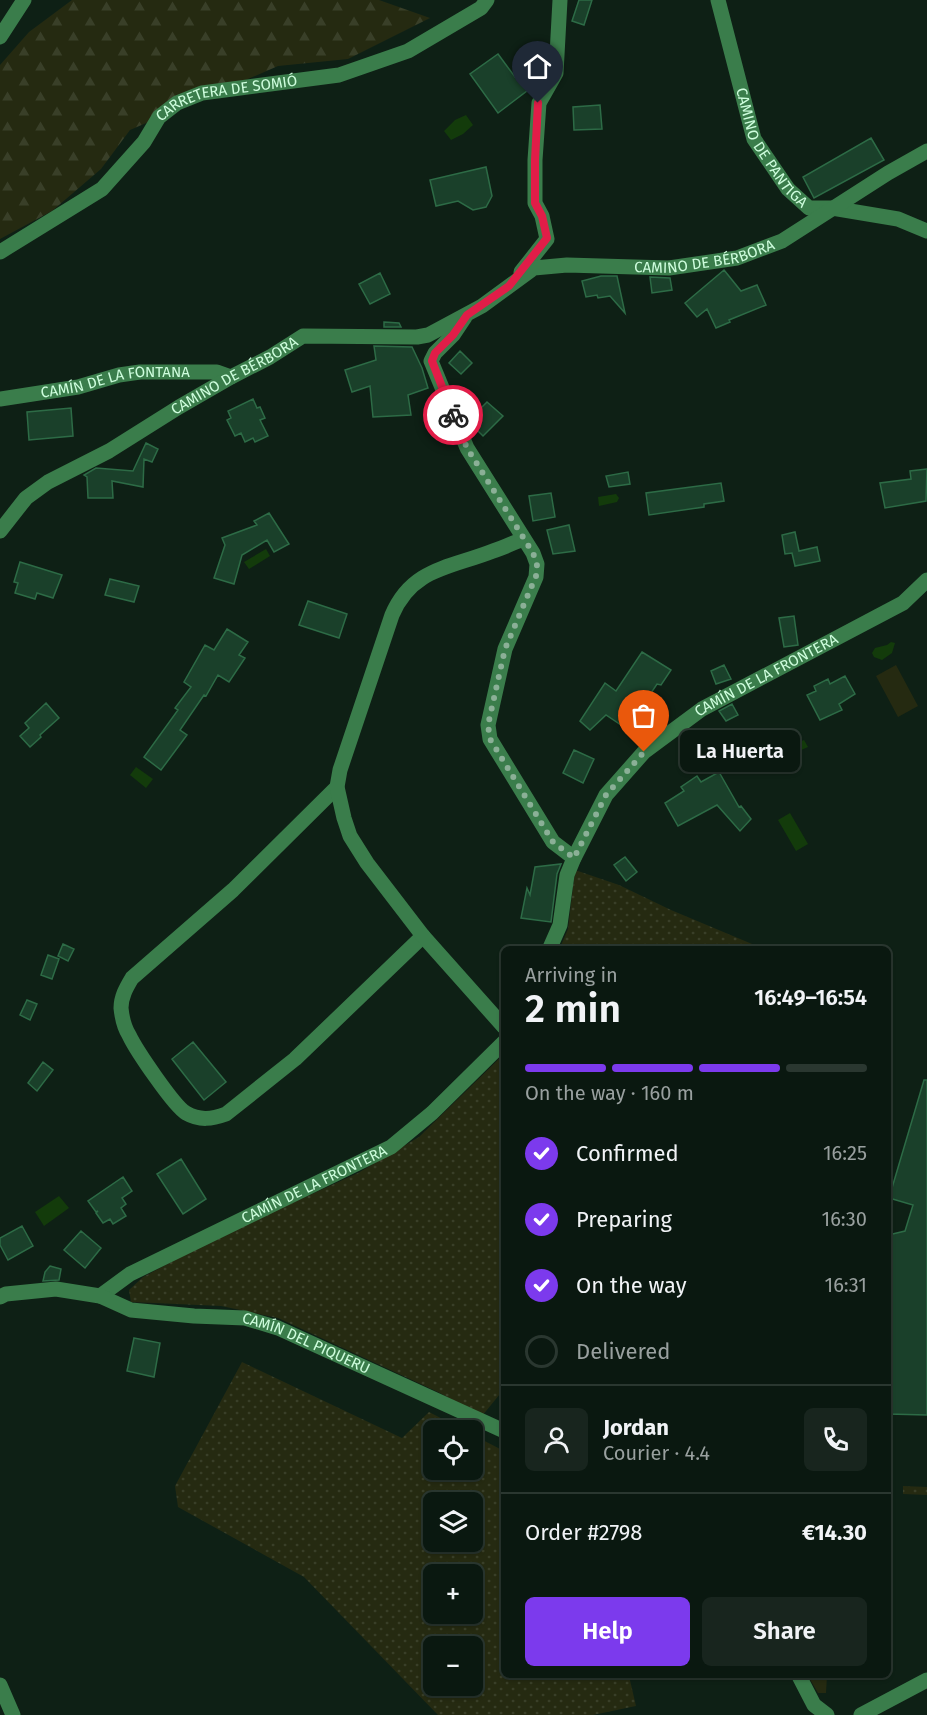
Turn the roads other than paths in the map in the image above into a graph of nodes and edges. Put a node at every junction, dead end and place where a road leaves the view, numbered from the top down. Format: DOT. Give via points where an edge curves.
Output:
graph roads {
  1 [pos="24,0"];
  2 [pos="488,0"];
  3 [pos="560,0"];
  4 [pos="718,0"];
  5 [pos="0,37"];
  6 [pos="927,151"];
  7 [pos="832,208"];
  8 [pos="927,231"];
  9 [pos="0,252"];
  10 [pos="509,286"];
  11 [pos="467,315"];
  12 [pos="231,377"];
  13 [pos="0,399"];
  14 [pos="0,531"];
  15 [pos="522,538"];
  16 [pos="927,580"];
  17 [pos="337,787"];
  18 [pos="574,858"];
  19 [pos="423,936"];
  20 [pos="551,946"];
  21 [pos="501,1024"];
  22 [pos="501,1045"];
  23 [pos="100,1296"];
  24 [pos="0,1297"];
  25 [pos="501,1430"];
  26 [pos="800,1678"];
  27 [pos="927,1680"];
  28 [pos="0,1685"];
  29 [pos="16,1713"];
  30 [pos="827,1715"];
  31 [pos="861,1715"];
  1 -- 5 [label="street"];
  2 -- 9 [label="street, CARRETERA DE SOMIÓ" via="408,51 339,75 202,93 177,103 159,117 144,142 102,189"];
  3 -- 10 [label="street" via="556,73 538,103 535,203 547,238"];
  4 -- 7 [label="street, CAMINO DE PANTIGA" via="754,140 788,189 809,208"];
  6 -- 7 [label="street, CAMINO DE BÉRBORA"];
  7 -- 8 [label="street, CAMINO DE PANTIGA" via="898,219"];
  7 -- 10 [label="street, CAMINO DE BÉRBORA" via="782,241 737,258 669,268 534,268"];
  10 -- 11 [label="street, CAMINO DE BÉRBORA"];
  11 -- 12 [label="street, CAMINO DE BÉRBORA" via="417,337 303,336"];
  11 -- 15 [label="street" via="432,361 467,448"];
  12 -- 13 [label="street, CAMÍN DE LA FONTANA" via="218,372 140,372"];
  12 -- 14 [label="street, CAMINO DE BÉRBORA" via="109,451 48,482 26,498"];
  15 -- 17 [label="street" via="439,568 403,594 392,615"];
  15 -- 18 [label="street" via="533,553 536,576 505,649 488,725 490,739 553,842"];
  16 -- 18 [label="street, CAMÍN DE LA FRONTERA" via="903,603 702,709 644,752 606,795"];
  17 -- 19 [label="street" via="350,836"];
  17 -- 19 [label="street" via="233,890 132,978 121,1006 129,1035 179,1107 194,1117 213,1119 226,1114 295,1059"];
  18 -- 20 [label="street, CAMÍN DE LA FRONTERA" via="567,875 560,925"];
  19 -- 21 [label="street"];
  22 -- 23 [label="street, CAMÍN DE LA FRONTERA" via="391,1148 130,1274"];
  23 -- 24 [label="street, CAMÍN DEL PIQUERU" via="56,1289"];
  23 -- 25 [label="street, CAMÍN DEL PIQUERU" via="130,1310 245,1318 278,1328"];
  26 -- 30 [label="street" via="814,1705"];
  27 -- 31 [label="street"];
  28 -- 29 [label="street"];
}
